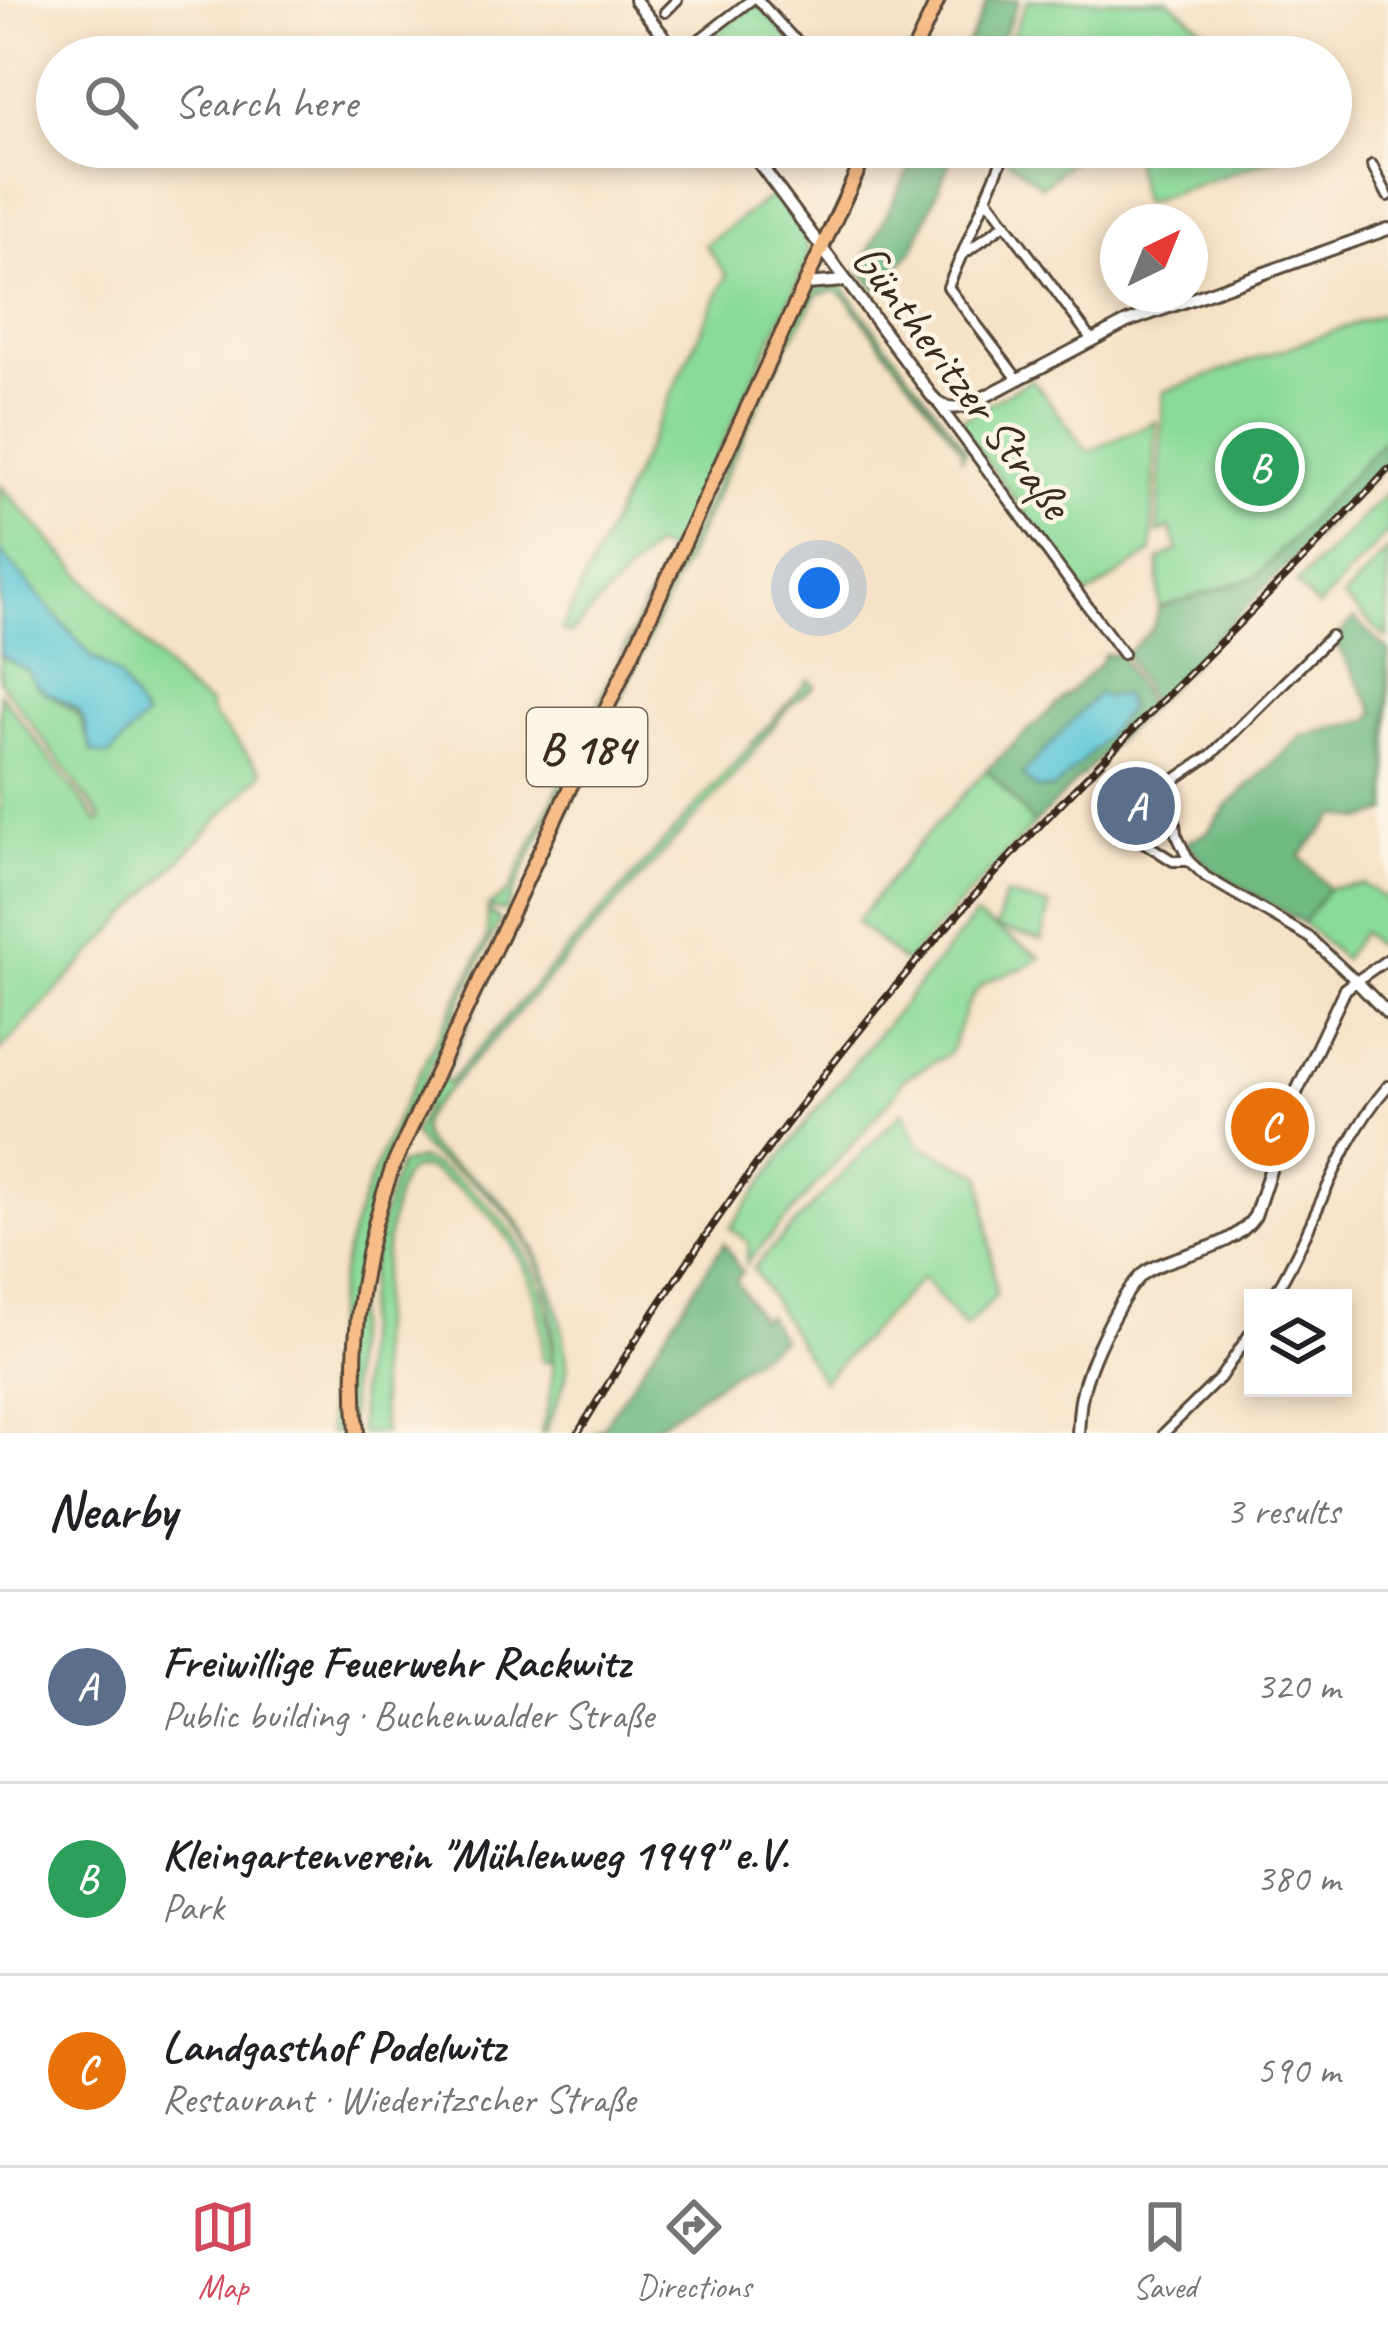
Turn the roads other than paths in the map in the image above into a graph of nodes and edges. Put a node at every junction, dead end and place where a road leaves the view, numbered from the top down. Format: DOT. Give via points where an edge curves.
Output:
graph roads {
  1 [pos="635,0"];
  2 [pos="677,0"];
  3 [pos="755,0"];
  4 [pos="938,0"];
  5 [pos="665,12"];
  6 [pos="664,36"];
  7 [pos="707,36"];
  8 [pos="791,36"];
  9 [pos="921,36"];
  10 [pos="1372,165"];
  11 [pos="762,168"];
  12 [pos="858,168"];
  13 [pos="999,168"];
  14 [pos="1388,196"];
  15 [pos="986,197"];
  16 [pos="1006,223"];
  17 [pos="1388,229"];
  18 [pos="820,249"];
  19 [pos="960,256"];
  20 [pos="845,282"];
  21 [pos="806,284"];
  22 [pos="1092,340"];
  23 [pos="1017,378"];
  24 [pos="938,404"];
  25 [pos="1330,636"];
  26 [pos="1123,655"];
  27 [pos="1105,817"];
  28 [pos="1189,861"];
  29 [pos="1388,959"];
  30 [pos="1356,981"];
  31 [pos="1388,1014"];
  32 [pos="1388,1086"];
  33 [pos="1278,1289"];
  34 [pos="1244,1342"];
  35 [pos="357,1433"];
  36 [pos="1078,1433"];
  37 [pos="1164,1433"];
  1 -- 6 [label="street"];
  2 -- 5 [label="street"];
  3 -- 7 [label="street"];
  3 -- 8 [label="street"];
  4 -- 9 [label="main road"];
  10 -- 14 [label="street"];
  11 -- 18 [label="street, Güntheritzer Straße"];
  12 -- 18 [label="main road, B 184"];
  13 -- 15 [label="street"];
  15 -- 16 [label="street"];
  15 -- 19 [label="street"];
  16 -- 19 [label="street"];
  16 -- 22 [label="street"];
  17 -- 22 [label="street"];
  18 -- 20 [label="street, Güntheritzer Straße"];
  18 -- 21 [label="main road, B 184"];
  19 -- 23 [label="street" via="949,292"];
  20 -- 21 [label="street"];
  20 -- 24 [label="street, Güntheritzer Straße"];
  21 -- 35 [label="main road, B 184" via="401,1146 361,1291"];
  22 -- 23 [label="street"];
  23 -- 24 [label="street" via="962,407"];
  24 -- 26 [label="street, Güntheritzer Straße"];
  25 -- 28 [label="street" via="1211,755 1171,782 1176,834"];
  27 -- 28 [label="street" via="1173,861"];
  28 -- 30 [label="street" via="1309,937"];
  29 -- 30 [label="street"];
  30 -- 31 [label="street"];
  30 -- 36 [label="street" via="1341,995 1295,1095 1256,1216 1133,1283 1084,1386"];
  32 -- 33 [label="street" via="1346,1144"];
  34 -- 37 [label="street"];
}
